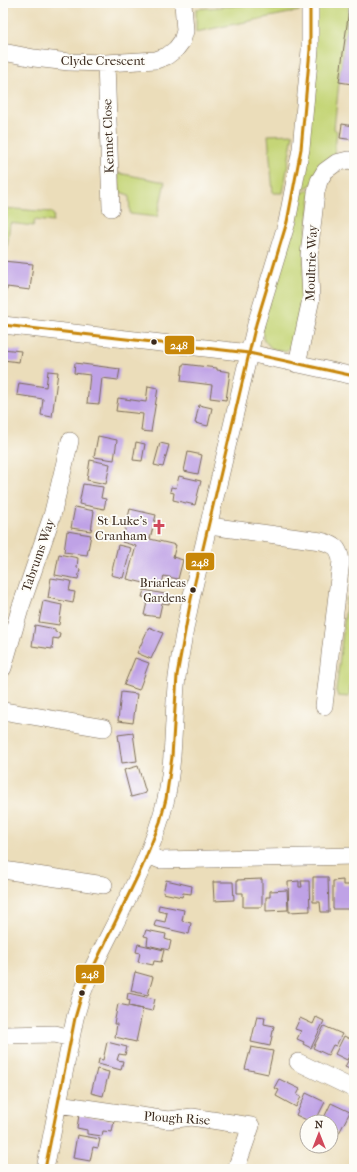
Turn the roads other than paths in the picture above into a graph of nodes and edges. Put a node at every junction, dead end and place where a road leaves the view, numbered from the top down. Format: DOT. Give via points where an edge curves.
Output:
graph roads {
  1 [pos="183,3"];
  2 [pos="310,3"];
  3 [pos="3,52"];
  4 [pos="106,63"];
  5 [pos="354,161"];
  6 [pos="111,208"];
  7 [pos="3,325"];
  8 [pos="249,353"];
  9 [pos="298,364"];
  10 [pos="354,376"];
  11 [pos="70,442"];
  12 [pos="208,526"];
  13 [pos="3,668"];
  14 [pos="324,706"];
  15 [pos="3,711"];
  16 [pos="104,728"];
  17 [pos="148,855"];
  18 [pos="354,856"];
  19 [pos="3,870"];
  20 [pos="104,885"];
  21 [pos="3,1035"];
  22 [pos="71,1038"];
  23 [pos="298,1062"];
  24 [pos="354,1089"];
  25 [pos="58,1104"];
  26 [pos="45,1169"];
  27 [pos="236,1169"];
  1 -- 4 [label="street, Clyde Crescent" via="185,31 176,49 156,60"];
  2 -- 8 [label="street" via="310,50 301,149 287,222"];
  3 -- 4 [label="street, Clyde Crescent" via="69,62"];
  4 -- 6 [label="street, Kennet Close"];
  5 -- 9 [label="street, Moultrie Way" via="336,163 325,171 319,181 309,255 311,299"];
  7 -- 8 [label="street"];
  8 -- 9 [label="street"];
  8 -- 12 [label="street"];
  9 -- 10 [label="street"];
  11 -- 13 [label="street, Tabrums Way" via="52,516"];
  12 -- 14 [label="street" via="321,541 333,544 340,551 342,561"];
  12 -- 17 [label="street" via="183,640 176,686 171,767 166,798"];
  15 -- 16 [label="street"];
  17 -- 18 [label="street" via="160,860"];
  17 -- 22 [label="street" via="90,974"];
  19 -- 20 [label="street"];
  21 -- 22 [label="street" via="55,1034"];
  22 -- 25 [label="street"];
  23 -- 24 [label="street"];
  25 -- 26 [label="street"];
  25 -- 27 [label="street, Plough Rise" via="168,1120 192,1117 251,1126"];
}
